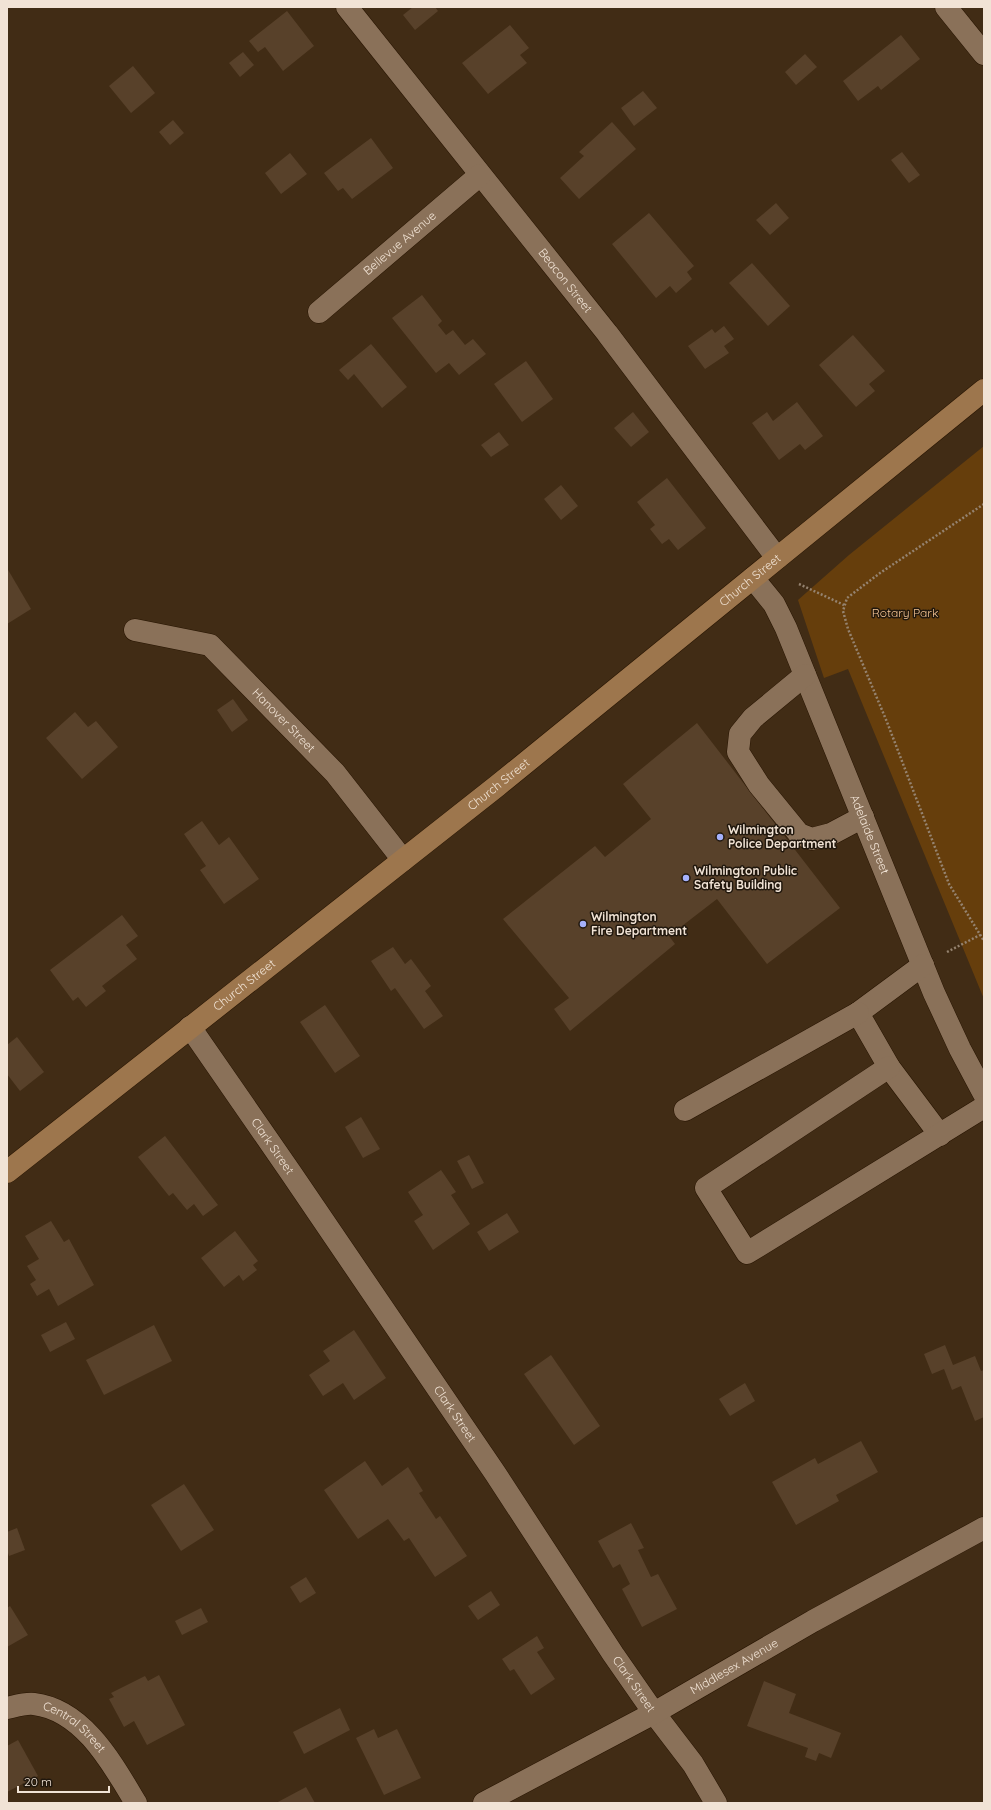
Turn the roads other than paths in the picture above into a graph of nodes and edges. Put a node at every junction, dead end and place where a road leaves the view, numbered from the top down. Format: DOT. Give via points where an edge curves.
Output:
graph roads {
  1 [pos="347,7"];
  2 [pos="946,7"];
  3 [pos="984,54"];
  4 [pos="480,175"];
  5 [pos="319,312"];
  6 [pos="984,390"];
  7 [pos="777,558"];
  8 [pos="753,578"];
  9 [pos="135,630"];
  10 [pos="805,675"];
  11 [pos="863,817"];
  12 [pos="403,860"];
  13 [pos="923,965"];
  14 [pos="858,1013"];
  15 [pos="190,1027"];
  16 [pos="889,1067"];
  17 [pos="984,1094"];
  18 [pos="984,1107"];
  19 [pos="685,1110"];
  20 [pos="940,1135"];
  21 [pos="7,1172"];
  22 [pos="984,1528"];
  23 [pos="7,1708"];
  24 [pos="654,1713"];
  25 [pos="136,1803"];
  26 [pos="484,1803"];
  27 [pos="716,1803"];
  1 -- 4 [label="street, Beacon Street"];
  2 -- 3 [label="street"];
  4 -- 5 [label="street, Bellevue Avenue"];
  4 -- 7 [label="street, Beacon Street" via="607,333"];
  6 -- 7 [label="main road, Church Street"];
  7 -- 8 [label="main road, Church Street"];
  8 -- 10 [label="street, Adelaide Street" via="779,613"];
  8 -- 12 [label="main road, Church Street"];
  9 -- 12 [label="street, Hanover Street" via="210,645 335,773"];
  10 -- 11 [label="street, Adelaide Street"];
  10 -- 11 [label="street" via="753,718 740,734 738,752 759,785 799,834 812,839 831,834"];
  11 -- 13 [label="street, Adelaide Street"];
  12 -- 15 [label="main road, Church Street"];
  13 -- 14 [label="street"];
  13 -- 17 [label="street, Adelaide Street" via="960,1049"];
  14 -- 16 [label="street"];
  14 -- 19 [label="street"];
  15 -- 21 [label="main road, Church Street"];
  15 -- 24 [label="street, Clark Street" via="482,1453"];
  16 -- 20 [label="street"];
  16 -- 20 [label="street" via="706,1188 747,1253"];
  18 -- 20 [label="street"];
  22 -- 24 [label="street, Middlesex Avenue" via="813,1621"];
  23 -- 25 [label="street, Central Street" via="35,1704 72,1719 93,1739"];
  24 -- 26 [label="street, Middlesex Avenue"];
  24 -- 27 [label="street, Clark Street" via="693,1764"];
}
